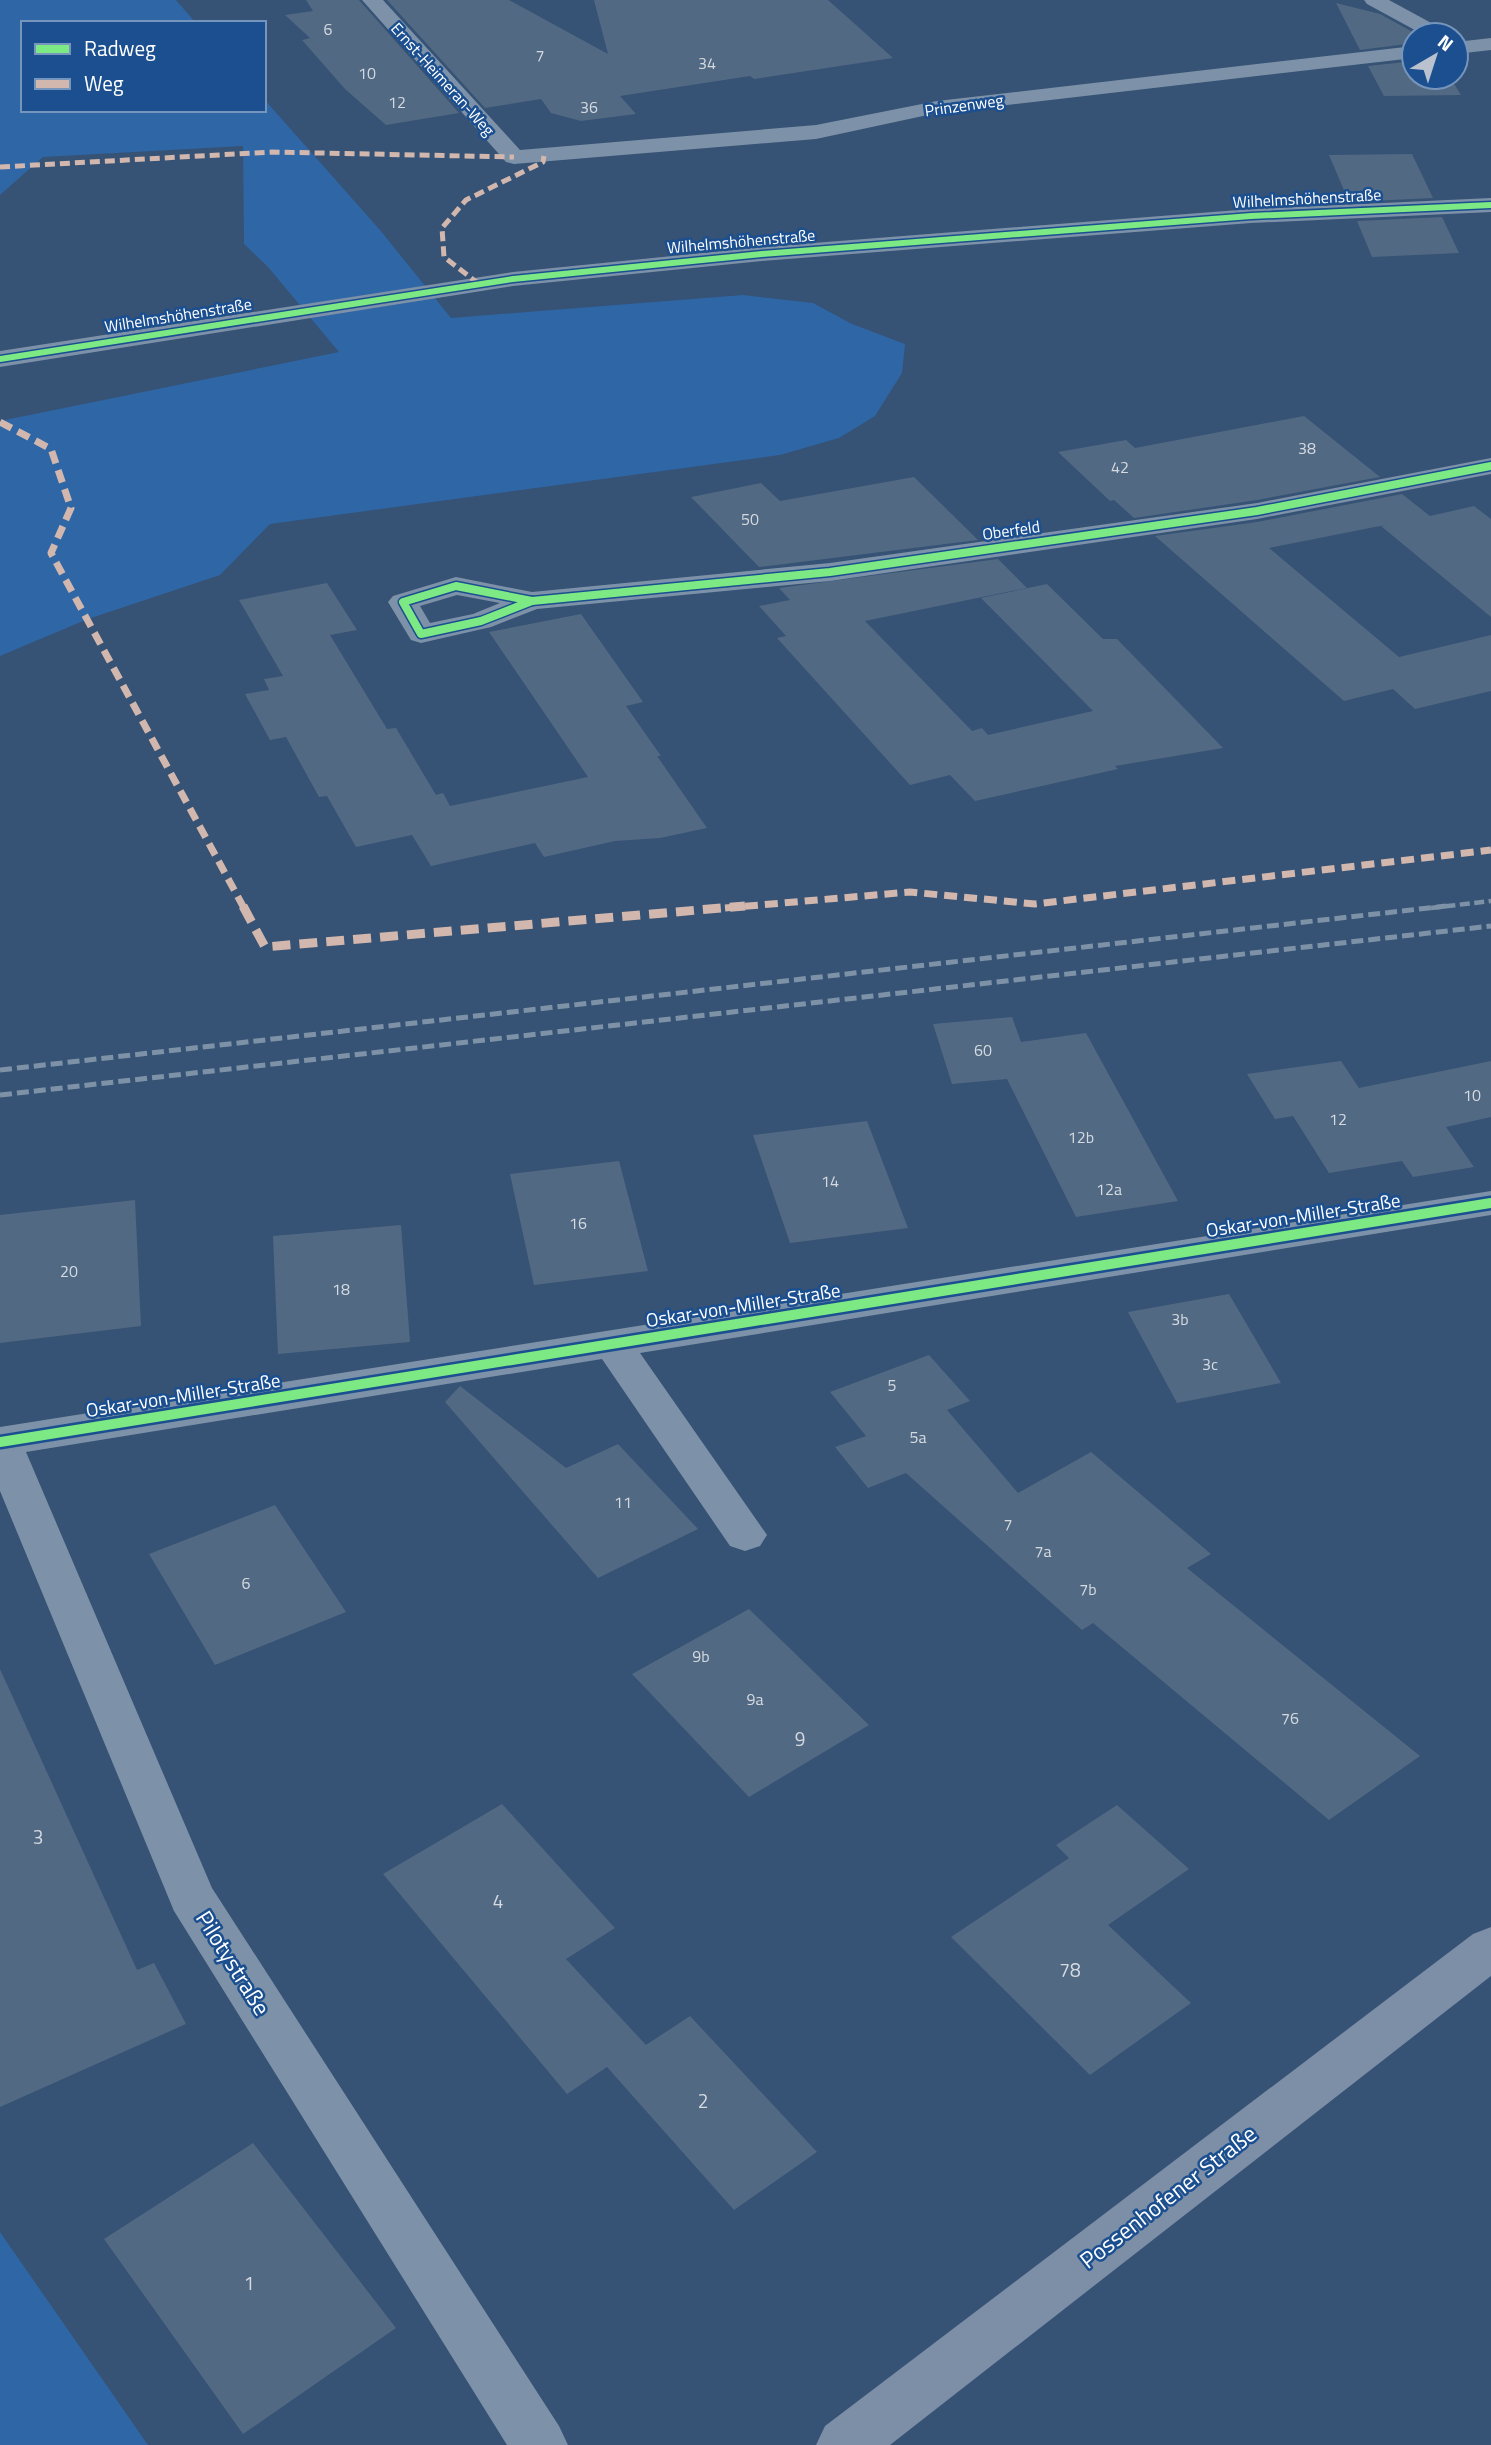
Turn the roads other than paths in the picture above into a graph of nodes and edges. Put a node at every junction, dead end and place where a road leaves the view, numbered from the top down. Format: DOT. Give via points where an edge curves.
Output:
graph roads {
  1 [pos="372,0"];
  2 [pos="1374,0"];
  3 [pos="1413,21"];
  4 [pos="1491,44"];
  5 [pos="1470,45"];
  6 [pos="1400,54"];
  7 [pos="514,157"];
  8 [pos="1491,205"];
  9 [pos="0,359"];
  10 [pos="1491,466"];
  11 [pos="532,601"];
  12 [pos="1491,1203"];
  13 [pos="613,1343"];
  14 [pos="1,1442"];
  15 [pos="745,1535"];
  16 [pos="1491,1948"];
  17 [pos="539,2445"];
  18 [pos="845,2445"];
  1 -- 7 [label="street, Ernst-Heimeran-Weg"];
  2 -- 3 [label="street"];
  4 -- 5 [label="street"];
  6 -- 7 [label="street, Prinzenweg" via="937,107 816,132"];
  8 -- 9 [label="street, Wilhelmshöhenstraße" via="1251,216 513,279"];
  10 -- 11 [label="street, Oberfeld" via="1257,511 830,572"];
  12 -- 13 [label="street, Oskar-von-Miller-Straße"];
  13 -- 14 [label="street, Oskar-von-Miller-Straße"];
  13 -- 15 [label="street"];
  14 -- 17 [label="street, Pilotystraße" via="191,1896"];
  16 -- 18 [label="main road, Possenhofener Straße"];
}
